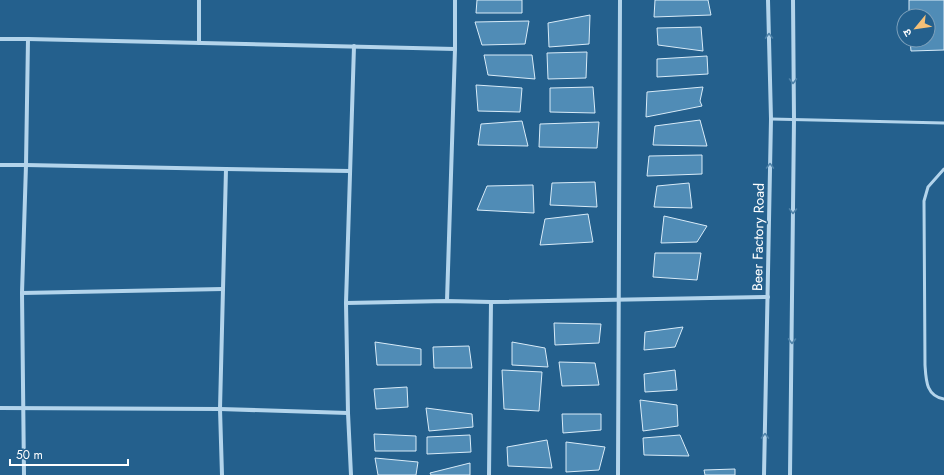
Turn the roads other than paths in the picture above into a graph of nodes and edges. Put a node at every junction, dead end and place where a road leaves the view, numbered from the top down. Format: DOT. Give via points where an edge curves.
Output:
graph roads {
  1 [pos="199,0"];
  2 [pos="455,0"];
  3 [pos="620,0"];
  4 [pos="768,0"];
  5 [pos="793,0"];
  6 [pos="0,39"];
  7 [pos="28,39"];
  8 [pos="199,43"];
  9 [pos="354,46"];
  10 [pos="455,49"];
  11 [pos="771,119"];
  12 [pos="794,119"];
  13 [pos="944,122"];
  14 [pos="0,165"];
  15 [pos="26,165"];
  16 [pos="226,169"];
  17 [pos="944,169"];
  18 [pos="350,171"];
  19 [pos="223,289"];
  20 [pos="22,294"];
  21 [pos="768,297"];
  22 [pos="619,299"];
  23 [pos="447,301"];
  24 [pos="491,302"];
  25 [pos="346,303"];
  26 [pos="944,399"];
  27 [pos="0,408"];
  28 [pos="22,409"];
  29 [pos="220,409"];
  30 [pos="348,413"];
  31 [pos="24,475"];
  32 [pos="222,475"];
  33 [pos="351,475"];
  34 [pos="489,475"];
  35 [pos="618,475"];
  36 [pos="764,475"];
  37 [pos="790,475"];
  1 -- 8 [label="street"];
  2 -- 10 [label="street"];
  3 -- 22 [label="street"];
  11 -- 4 [label="street, Beer Factory Road, one-way"];
  5 -- 12 [label="street, one-way"];
  6 -- 7 [label="street"];
  7 -- 8 [label="street"];
  7 -- 15 [label="street"];
  8 -- 9 [label="street"];
  9 -- 10 [label="street"];
  9 -- 18 [label="street"];
  10 -- 23 [label="street"];
  11 -- 12 [label="lane"];
  21 -- 11 [label="street, Beer Factory Road, one-way"];
  12 -- 13 [label="lane"];
  12 -- 37 [label="street, one-way"];
  14 -- 15 [label="street"];
  15 -- 16 [label="street"];
  15 -- 20 [label="street"];
  16 -- 18 [label="street"];
  16 -- 19 [label="street"];
  17 -- 26 [label="lane" via="928,187 924,201 924,256 927,385 932,394"];
  18 -- 25 [label="street"];
  19 -- 20 [label="street"];
  19 -- 29 [label="street"];
  20 -- 28 [label="street"];
  21 -- 22 [label="street"];
  36 -- 21 [label="street, Beer Factory Road, one-way"];
  22 -- 24 [label="street"];
  22 -- 35 [label="street"];
  23 -- 24 [label="street"];
  23 -- 25 [label="street"];
  24 -- 34 [label="street"];
  25 -- 30 [label="street"];
  27 -- 28 [label="street"];
  28 -- 29 [label="street"];
  28 -- 31 [label="street"];
  29 -- 30 [label="street"];
  29 -- 32 [label="street"];
  30 -- 33 [label="street"];
}
